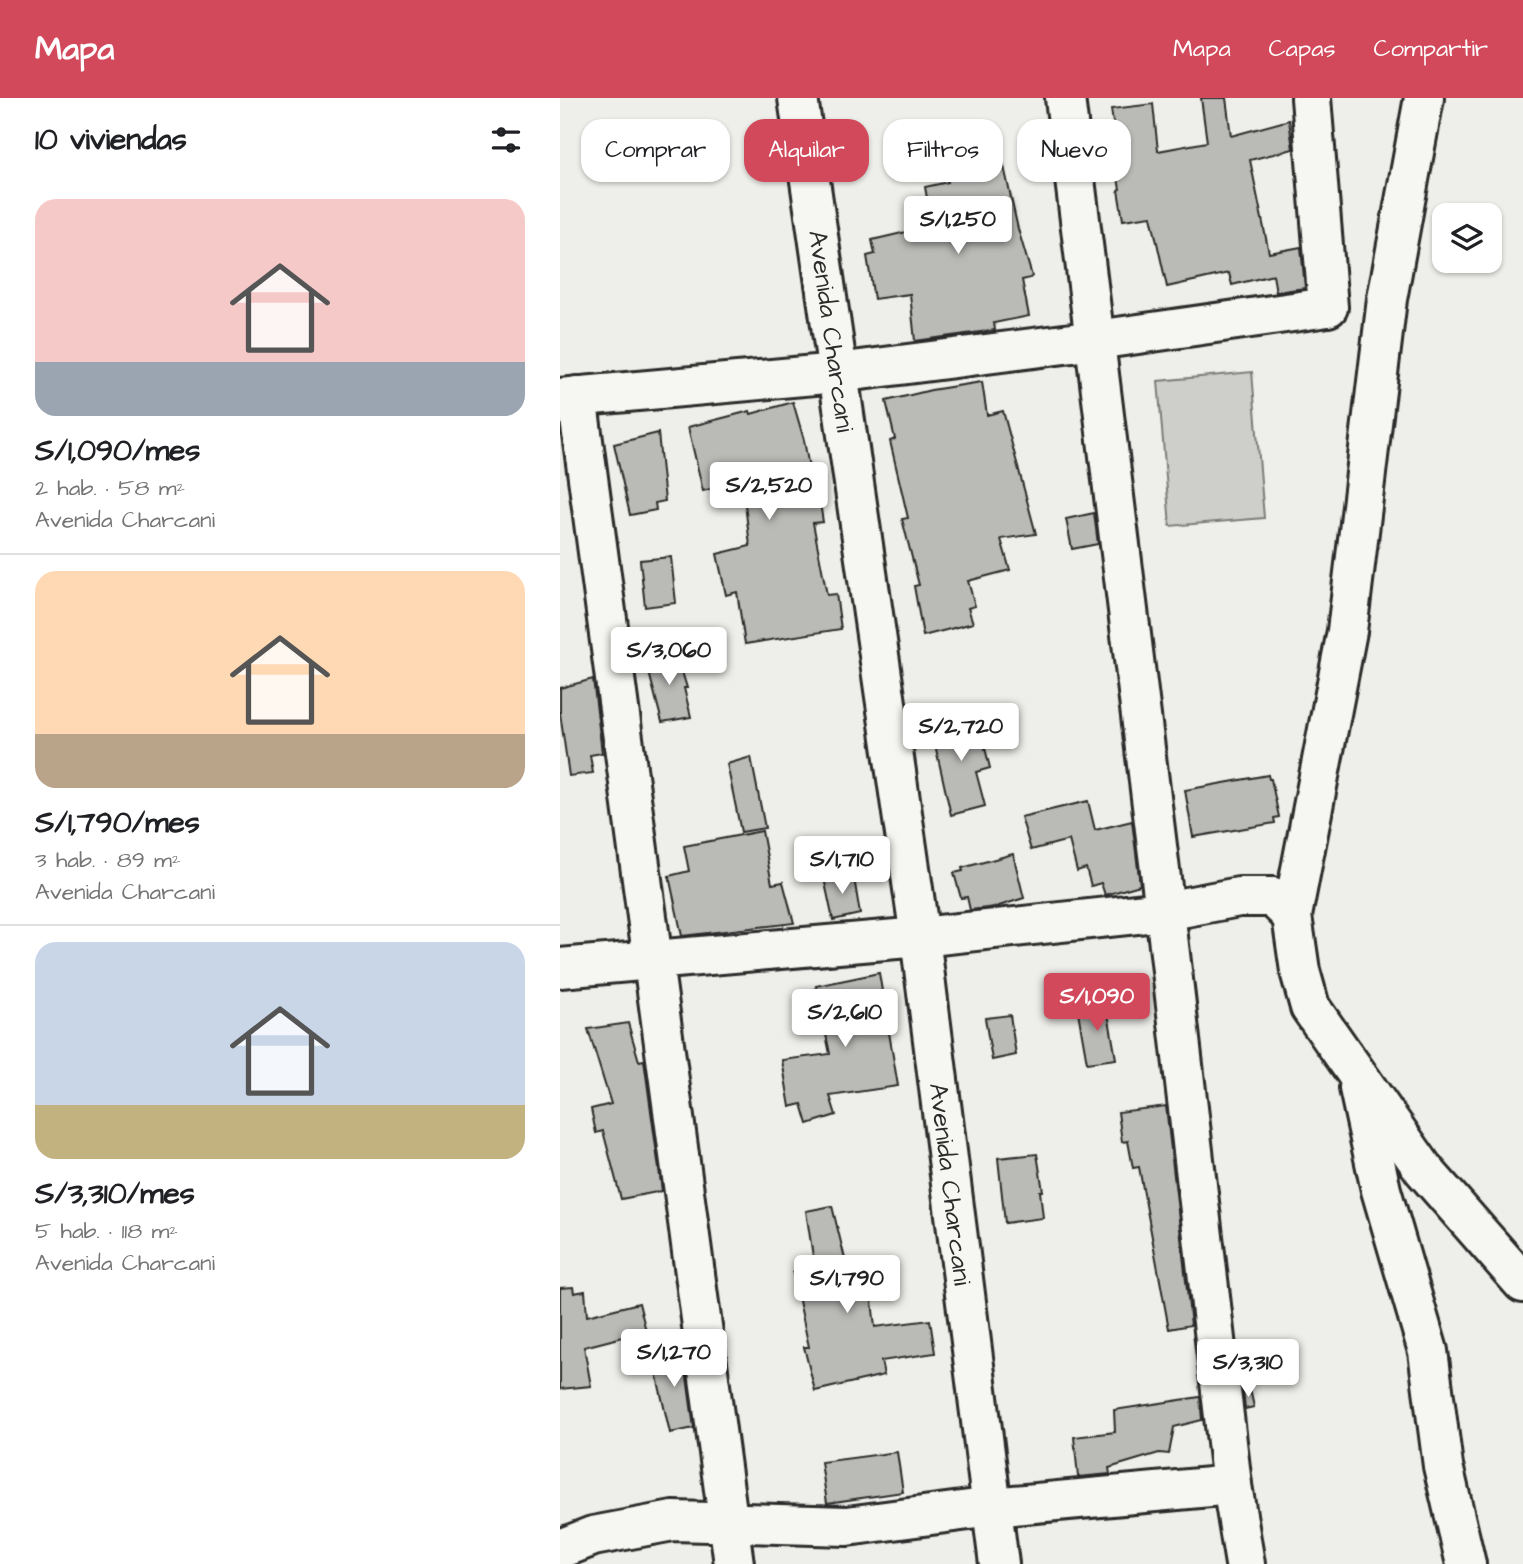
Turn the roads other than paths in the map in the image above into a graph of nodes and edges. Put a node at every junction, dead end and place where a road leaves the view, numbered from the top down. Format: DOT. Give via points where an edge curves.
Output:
graph roads {
  1 [pos="798,98"];
  2 [pos="1065,98"];
  3 [pos="1311,98"];
  4 [pos="1424,98"];
  5 [pos="1096,340"];
  6 [pos="837,373"];
  7 [pos="568,397"];
  8 [pos="1165,911"];
  9 [pos="1292,916"];
  10 [pos="920,937"];
  11 [pos="652,959"];
  12 [pos="560,968"];
  13 [pos="1355,1072"];
  14 [pos="1523,1283"];
  15 [pos="1232,1486"];
  16 [pos="992,1507"];
  17 [pos="730,1523"];
  18 [pos="560,1549"];
  19 [pos="734,1564"];
  20 [pos="999,1564"];
  21 [pos="1245,1564"];
  22 [pos="1466,1564"];
  1 -- 6 [label="street, Avenida Charcani"];
  2 -- 5 [label="street"];
  3 -- 5 [label="street" via="1328,307"];
  4 -- 9 [label="street" via="1387,299 1347,631"];
  5 -- 6 [label="street"];
  5 -- 8 [label="street"];
  6 -- 7 [label="street"];
  6 -- 10 [label="street, Avenida Charcani"];
  7 -- 11 [label="street"];
  8 -- 9 [label="street" via="1239,897 1273,897"];
  8 -- 10 [label="street"];
  8 -- 15 [label="street"];
  9 -- 13 [label="street" via="1310,1007"];
  10 -- 11 [label="street"];
  10 -- 16 [label="street, Avenida Charcani"];
  11 -- 12 [label="street"];
  11 -- 17 [label="street"];
  13 -- 14 [label="street" via="1424,1170"];
  13 -- 22 [label="street" via="1381,1190 1428,1351 1443,1466"];
  15 -- 16 [label="street"];
  15 -- 21 [label="street"];
  16 -- 17 [label="street" via="847,1526"];
  16 -- 20 [label="street, Avenida Charcani"];
  17 -- 18 [label="street" via="673,1521 593,1535"];
  17 -- 19 [label="street"];
}
